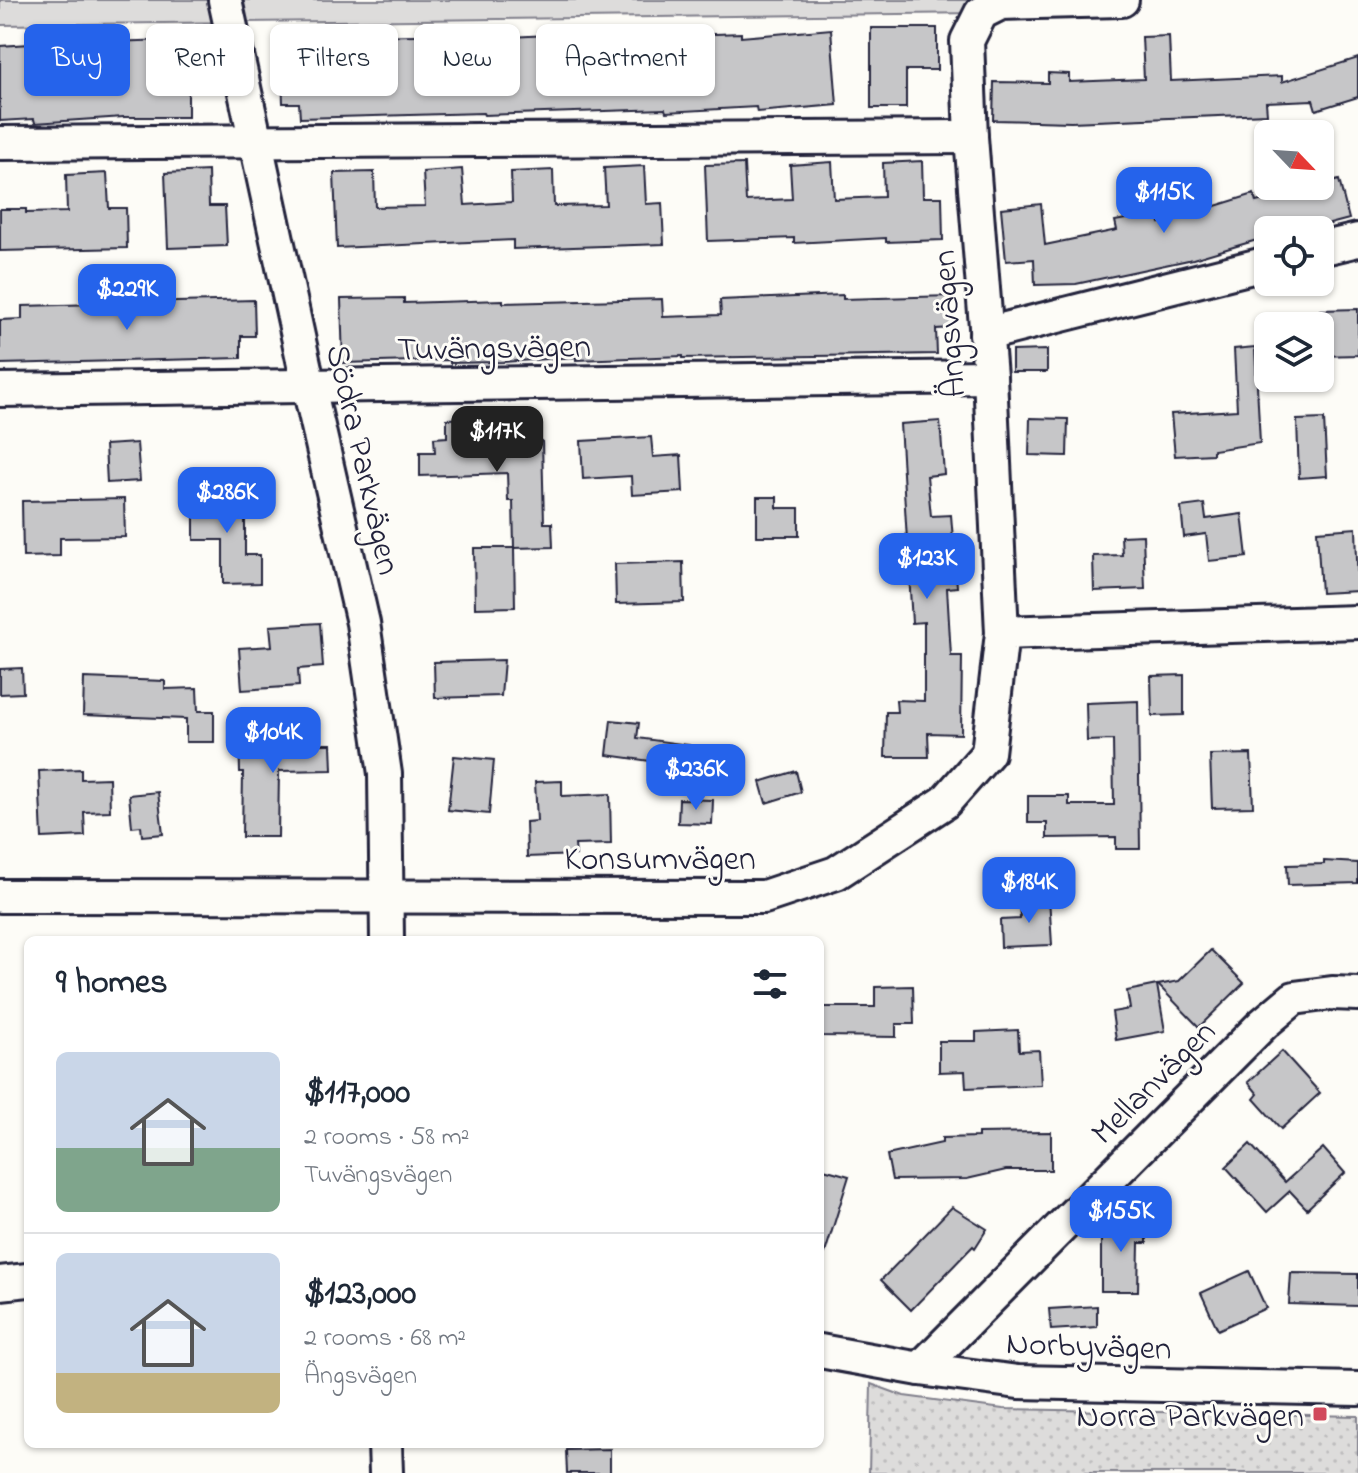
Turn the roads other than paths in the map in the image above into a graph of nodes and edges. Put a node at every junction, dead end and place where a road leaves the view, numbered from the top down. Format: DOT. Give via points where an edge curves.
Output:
graph roads {
  1 [pos="225,0"];
  2 [pos="1122,0"];
  3 [pos="971,137"];
  4 [pos="256,141"];
  5 [pos="0,143"];
  6 [pos="1358,240"];
  7 [pos="1334,246"];
  8 [pos="1254,267"];
  9 [pos="986,334"];
  10 [pos="990,377"];
  11 [pos="309,387"];
  12 [pos="0,390"];
  13 [pos="1358,622"];
  14 [pos="1002,633"];
  15 [pos="387,895"];
  16 [pos="0,896"];
  17 [pos="387,936"];
  18 [pos="1358,994"];
  19 [pos="24,1280"];
  20 [pos="0,1283"];
  21 [pos="824,1352"];
  22 [pos="920,1369"];
  23 [pos="1358,1389"];
  24 [pos="385,1448"];
  25 [pos="386,1473"];
  1 -- 4 [label="street, Södra Parkvägen"];
  2 -- 3 [label="street, Ängsvägen" via="1001,3 981,13 967,41"];
  3 -- 4 [label="street"];
  3 -- 9 [label="street, Ängsvägen"];
  4 -- 5 [label="street"];
  4 -- 11 [label="street, Södra Parkvägen"];
  6 -- 7 [label="street"];
  8 -- 9 [label="street"];
  9 -- 10 [label="street, Ängsvägen"];
  10 -- 11 [label="street, Tuvängsvägen"];
  10 -- 14 [label="street, Ängsvägen"];
  11 -- 12 [label="street, Tuvängsvägen"];
  11 -- 15 [label="street, Södra Parkvägen" via="363,623 385,774"];
  13 -- 14 [label="street"];
  14 -- 15 [label="street, Konsumvägen" via="988,753 945,802 836,873 764,897"];
  15 -- 16 [label="street, Konsumvägen"];
  15 -- 17 [label="street, Södra Parkvägen"];
  18 -- 22 [label="street, Mellanvägen" via="1294,998 1263,1024"];
  19 -- 20 [label="street"];
  21 -- 22 [label="street, Norbyvägen"];
  22 -- 23 [label="street, Norbyvägen" via="1018,1382"];
  24 -- 25 [label="street"];
}
